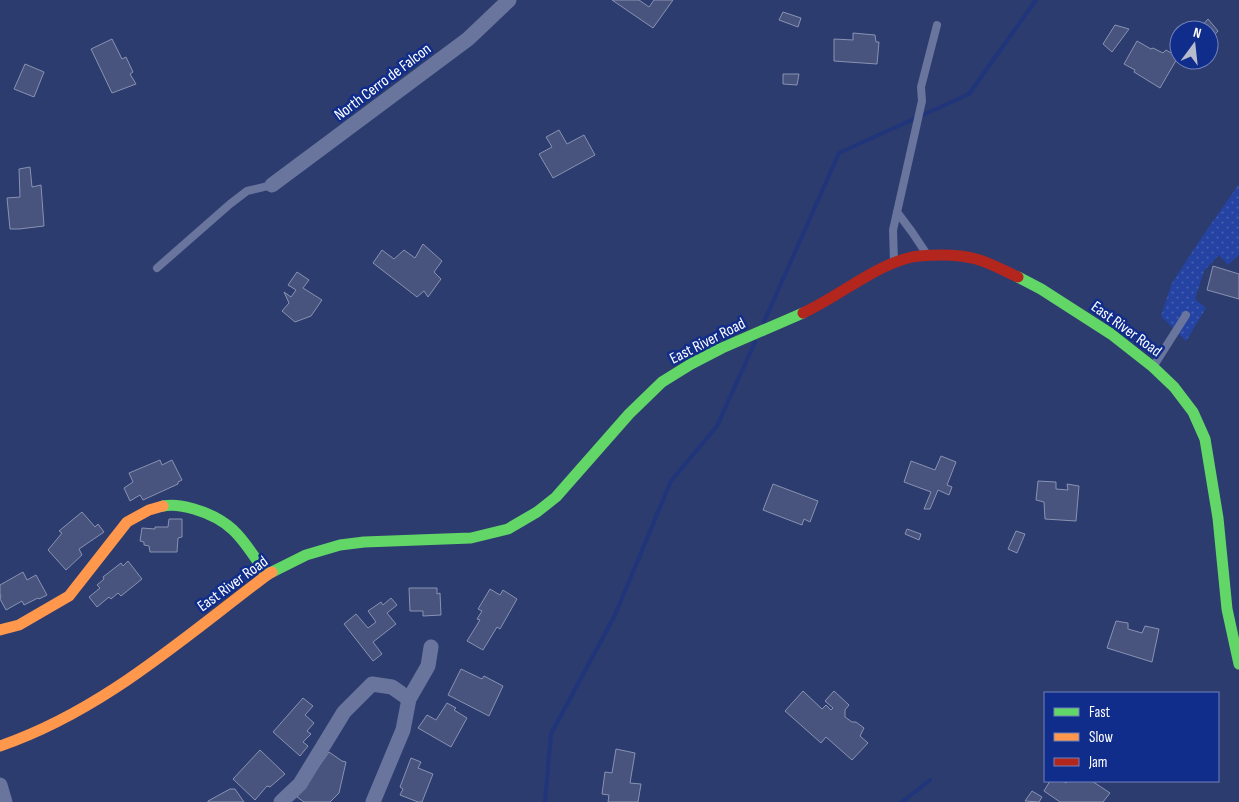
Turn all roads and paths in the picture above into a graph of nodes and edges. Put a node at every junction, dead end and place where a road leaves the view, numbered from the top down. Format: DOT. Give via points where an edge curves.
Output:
graph roads {
  1 [pos="509,0"];
  2 [pos="936,25"];
  3 [pos="272,185"];
  4 [pos="897,212"];
  5 [pos="927,255"];
  6 [pos="894,263"];
  7 [pos="157,268"];
  8 [pos="1186,315"];
  9 [pos="1153,367"];
  10 [pos="267,575"];
  11 [pos="0,630"];
  12 [pos="431,647"];
  13 [pos="1239,664"];
  14 [pos="409,699"];
  15 [pos="0,746"];
  16 [pos="0,785"];
  17 [pos="5,802"];
  18 [pos="282,802"];
  19 [pos="373,802"];
  1 -- 3 [label="street, North Cerro de Falcon" via="468,39"];
  2 -- 4 [label="lane"];
  3 -- 7 [label="lane" via="247,191"];
  4 -- 5 [label="lane"];
  4 -- 6 [label="lane" via="893,230"];
  5 -- 6 [label="street, East River Road"];
  5 -- 9 [label="street, East River Road" via="957,255 993,265 1041,289 1111,334"];
  6 -- 10 [label="street, East River Road" via="814,308 722,348 662,382 629,414 556,497 508,529 471,538 340,545 306,556"];
  8 -- 9 [label="lane"];
  9 -- 13 [label="street, East River Road" via="1193,412 1205,439 1218,518 1227,608"];
  10 -- 11 [label="street" via="227,524 208,513 168,505 149,510 127,522 69,596 19,625"];
  10 -- 15 [label="street, East River Road" via="98,700 60,721"];
  12 -- 14 [label="street" via="428,666"];
  14 -- 18 [label="street" via="392,687 372,684 344,712 300,784"];
  14 -- 19 [label="street" via="403,730"];
  16 -- 17 [label="street"];
}
